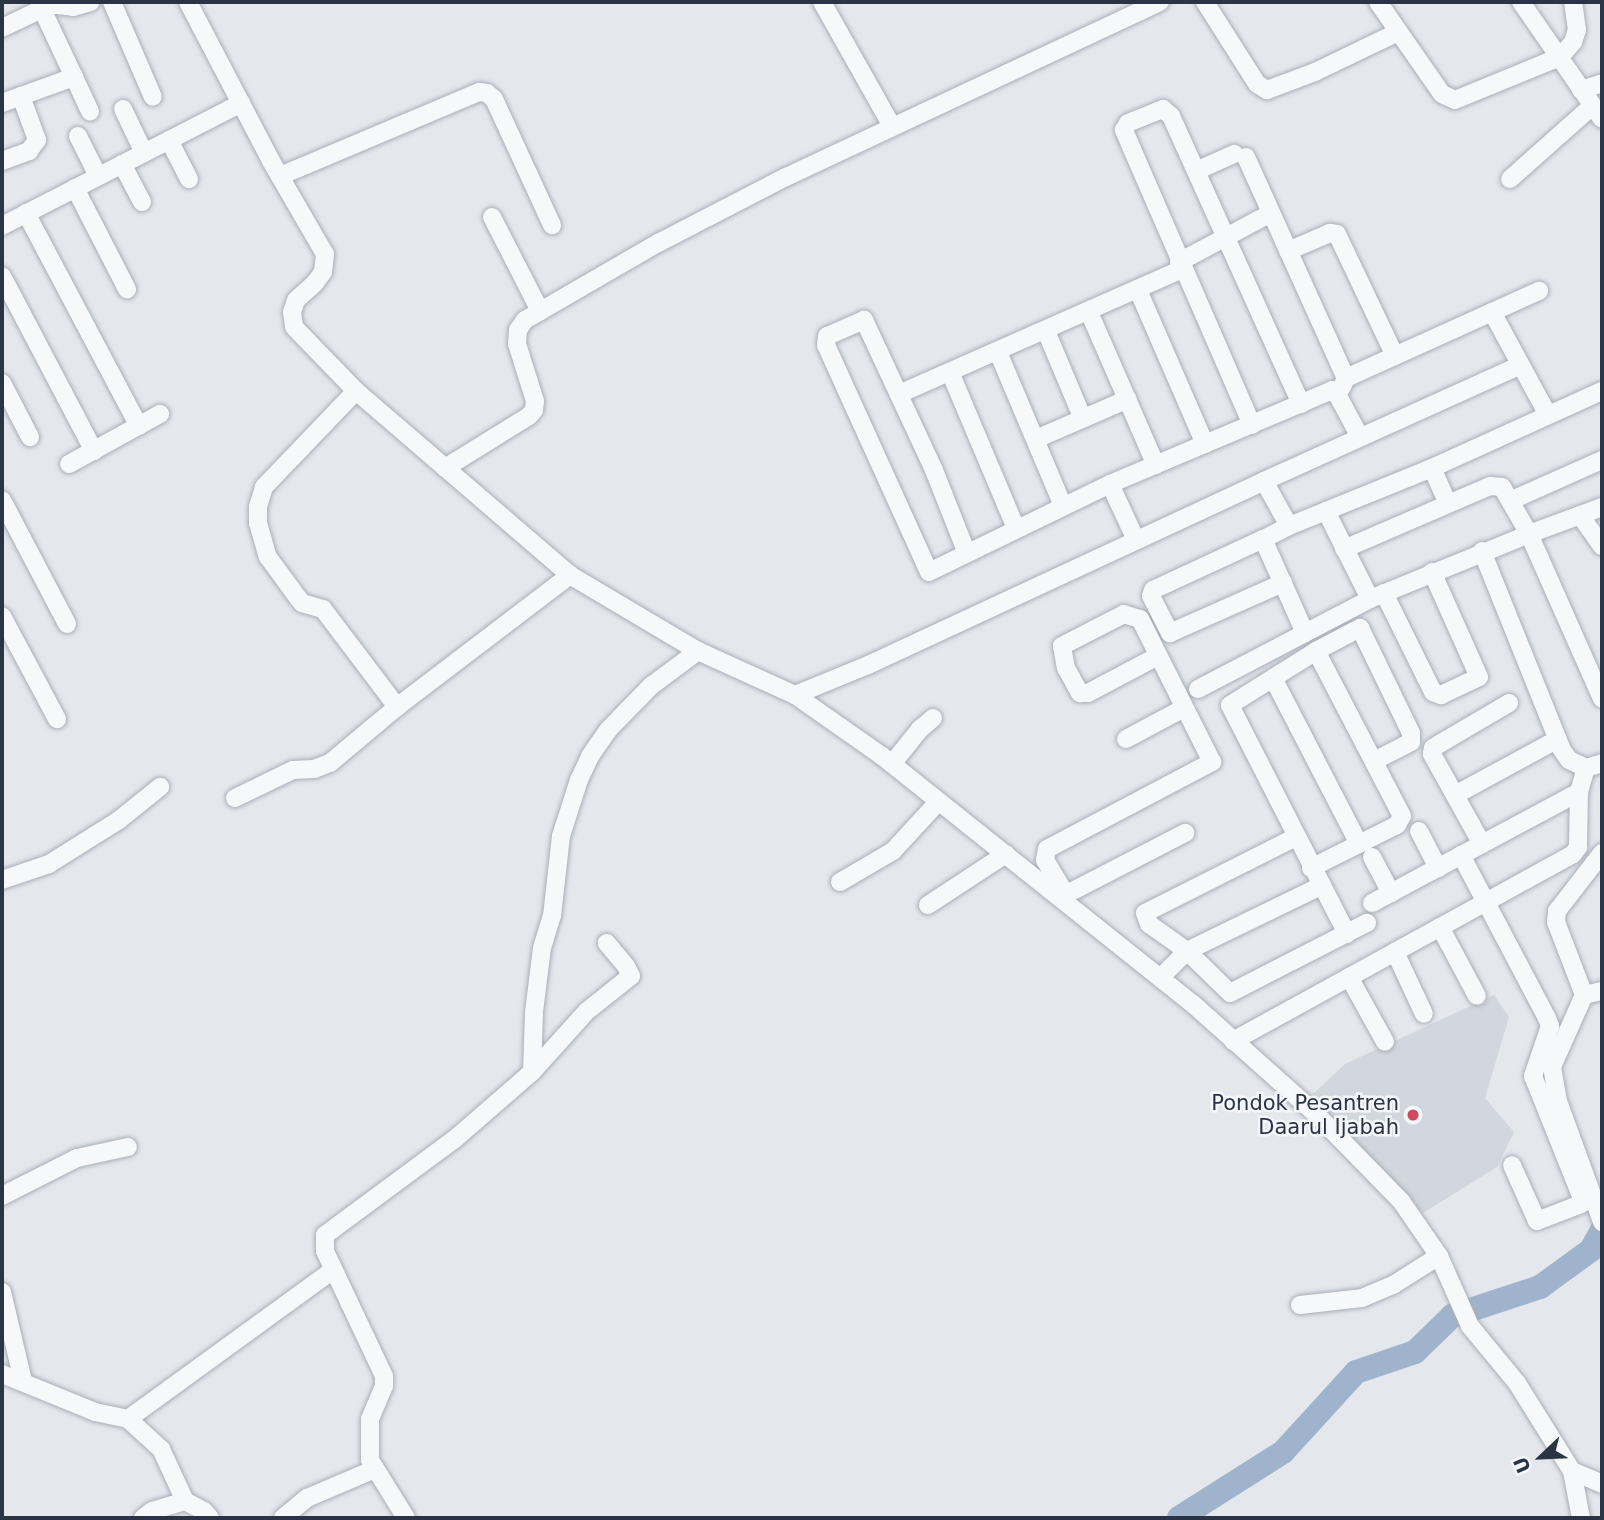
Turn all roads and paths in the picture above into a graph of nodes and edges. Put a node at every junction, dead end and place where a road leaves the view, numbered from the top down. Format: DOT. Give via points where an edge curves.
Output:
graph roads {
  1 [pos="90,2"];
  2 [pos="112,2"];
  3 [pos="188,2"];
  4 [pos="822,2"];
  5 [pos="1160,2"];
  6 [pos="1205,2"];
  7 [pos="1378,2"];
  8 [pos="1521,2"];
  9 [pos="1573,2"];
  10 [pos="53,5"];
  11 [pos="2,28"];
  12 [pos="1398,32"];
  13 [pos="1560,57"];
  14 [pos="74,77"];
  15 [pos="1602,83"];
  16 [pos="1581,90"];
  17 [pos="20,96"];
  18 [pos="153,97"];
  19 [pos="2,103"];
  20 [pos="241,103"];
  21 [pos="123,109"];
  22 [pos="90,112"];
  23 [pos="1597,113"];
  24 [pos="892,126"];
  25 [pos="78,136"];
  26 [pos="169,140"];
  27 [pos="144,152"];
  28 [pos="2,161"];
  29 [pos="122,164"];
  30 [pos="1196,171"];
  31 [pos="98,176"];
  32 [pos="281,176"];
  33 [pos="189,179"];
  34 [pos="1510,179"];
  35 [pos="75,188"];
  36 [pos="142,202"];
  37 [pos="26,213"];
  38 [pos="1271,213"];
  39 [pos="492,216"];
  40 [pos="552,225"];
  41 [pos="2,226"];
  42 [pos="1226,238"];
  43 [pos="1288,251"];
  44 [pos="1181,265"];
  45 [pos="2,276"];
  46 [pos="127,289"];
  47 [pos="1138,289"];
  48 [pos="1539,291"];
  49 [pos="540,311"];
  50 [pos="1089,312"];
  51 [pos="1492,312"];
  52 [pos="1045,331"];
  53 [pos="998,352"];
  54 [pos="1395,356"];
  55 [pos="1519,366"];
  56 [pos="950,372"];
  57 [pos="1346,378"];
  58 [pos="2,383"];
  59 [pos="356,391"];
  60 [pos="1602,391"];
  61 [pos="899,394"];
  62 [pos="1338,396"];
  63 [pos="1128,399"];
  64 [pos="1301,404"];
  65 [pos="160,414"];
  66 [pos="1548,415"];
  67 [pos="1083,419"];
  68 [pos="1252,425"];
  69 [pos="139,426"];
  70 [pos="30,437"];
  71 [pos="1360,437"];
  72 [pos="1036,439"];
  73 [pos="1205,444"];
  74 [pos="93,451"];
  75 [pos="1602,460"];
  76 [pos="69,464"];
  77 [pos="1156,465"];
  78 [pos="445,468"];
  79 [pos="1432,468"];
  80 [pos="1264,481"];
  81 [pos="1110,484"];
  82 [pos="2,500"];
  83 [pos="1512,500"];
  84 [pos="1448,504"];
  85 [pos="1063,506"];
  86 [pos="1602,507"];
  87 [pos="1326,511"];
  88 [pos="1580,515"];
  89 [pos="1289,526"];
  90 [pos="1016,528"];
  91 [pos="1529,534"];
  92 [pos="1263,539"];
  93 [pos="1136,540"];
  94 [pos="1602,546"];
  95 [pos="1344,549"];
  96 [pos="966,551"];
  97 [pos="1482,551"];
  98 [pos="1432,572"];
  99 [pos="570,575"];
  100 [pos="1283,583"];
  101 [pos="1377,596"];
  102 [pos="2,615"];
  103 [pos="66,624"];
  104 [pos="1305,633"];
  105 [pos="698,651"];
  106 [pos="1316,651"];
  107 [pos="1158,656"];
  108 [pos="1273,678"];
  109 [pos="1198,689"];
  110 [pos="796,695"];
  111 [pos="1602,699"];
  112 [pos="1509,704"];
  113 [pos="397,708"];
  114 [pos="1184,708"];
  115 [pos="933,718"];
  116 [pos="57,719"];
  117 [pos="1126,739"];
  118 [pos="1558,739"];
  119 [pos="1374,761"];
  120 [pos="892,764"];
  121 [pos="1594,766"];
  122 [pos="160,787"];
  123 [pos="1579,792"];
  124 [pos="1455,796"];
  125 [pos="235,799"];
  126 [pos="938,802"];
  127 [pos="1419,831"];
  128 [pos="1185,833"];
  129 [pos="1296,837"];
  130 [pos="1359,844"];
  131 [pos="1482,844"];
  132 [pos="1602,853"];
  133 [pos="1006,854"];
  134 [pos="1461,855"];
  135 [pos="1372,857"];
  136 [pos="1311,868"];
  137 [pos="1438,868"];
  138 [pos="2,880"];
  139 [pos="840,882"];
  140 [pos="1321,886"];
  141 [pos="1391,893"];
  142 [pos="1063,896"];
  143 [pos="1486,902"];
  144 [pos="1372,903"];
  145 [pos="928,905"];
  146 [pos="1367,923"];
  147 [pos="1440,927"];
  148 [pos="1347,934"];
  149 [pos="607,943"];
  150 [pos="1187,951"];
  151 [pos="1395,951"];
  152 [pos="1349,977"];
  153 [pos="1160,978"];
  154 [pos="1593,993"];
  155 [pos="1477,996"];
  156 [pos="1424,1014"];
  157 [pos="1233,1041"];
  158 [pos="1385,1042"];
  159 [pos="532,1072"];
  160 [pos="128,1147"];
  161 [pos="1512,1165"];
  162 [pos="2,1196"];
  163 [pos="1601,1219"];
  164 [pos="1439,1256"];
  165 [pos="333,1270"];
  166 [pos="2,1292"];
  167 [pos="1300,1305"];
  168 [pos="2,1374"];
  169 [pos="23,1381"];
  170 [pos="128,1419"];
  171 [pos="375,1469"];
  172 [pos="1572,1471"];
  173 [pos="1602,1484"];
  174 [pos="185,1501"];
  175 [pos="143,1518"];
  176 [pos="210,1518"];
  177 [pos="283,1518"];
  178 [pos="406,1518"];
  179 [pos="1581,1518"];
  1 -- 10 [label="street" via="73,7"];
  2 -- 18 [label="street"];
  3 -- 20 [label="street"];
  4 -- 24 [label="street"];
  5 -- 24 [label="street"];
  6 -- 12 [label="street" via="1257,84 1267,90"];
  7 -- 12 [label="street"];
  8 -- 13 [label="street"];
  9 -- 13 [label="street" via="1577,30"];
  10 -- 11 [label="street"];
  10 -- 14 [label="street"];
  12 -- 13 [label="street" via="1442,94 1455,100"];
  13 -- 16 [label="street"];
  14 -- 17 [label="street"];
  14 -- 22 [label="street"];
  15 -- 16 [label="street"];
  16 -- 23 [label="street"];
  17 -- 19 [label="street"];
  17 -- 28 [label="street" via="37,141 29,151"];
  20 -- 26 [label="street"];
  20 -- 32 [label="street"];
  21 -- 27 [label="street"];
  23 -- 34 [label="street"];
  24 -- 49 [label="street" via="658,243"];
  25 -- 31 [label="street"];
  26 -- 27 [label="street"];
  26 -- 33 [label="street"];
  27 -- 29 [label="street"];
  29 -- 31 [label="street"];
  29 -- 36 [label="street"];
  30 -- 38 [label="street" via="1240,156"];
  30 -- 42 [label="street"];
  30 -- 44 [label="street" via="1167,110 1125,125"];
  31 -- 35 [label="street"];
  32 -- 40 [label="street" via="479,92 487,93 494,99"];
  32 -- 59 [label="street" via="317,237 325,261 315,283 296,300 294,327"];
  35 -- 37 [label="street"];
  35 -- 46 [label="street"];
  37 -- 41 [label="street"];
  37 -- 69 [label="street"];
  38 -- 42 [label="street"];
  38 -- 43 [label="street"];
  39 -- 49 [label="street"];
  42 -- 44 [label="street"];
  42 -- 64 [label="street"];
  43 -- 54 [label="street" via="1337,234"];
  43 -- 57 [label="street"];
  44 -- 47 [label="street"];
  44 -- 68 [label="street"];
  45 -- 74 [label="street"];
  47 -- 50 [label="street"];
  47 -- 73 [label="street"];
  48 -- 51 [label="street"];
  49 -- 78 [label="street" via="518,330 517,344 536,401 534,410"];
  50 -- 52 [label="street"];
  50 -- 63 [label="street"];
  51 -- 54 [label="street"];
  51 -- 55 [label="street"];
  52 -- 53 [label="street"];
  52 -- 67 [label="street"];
  53 -- 56 [label="street"];
  53 -- 72 [label="street"];
  54 -- 57 [label="street"];
  55 -- 66 [label="street" via="1529,376"];
  55 -- 71 [label="street"];
  56 -- 61 [label="street"];
  56 -- 90 [label="street"];
  57 -- 62 [label="street"];
  58 -- 70 [label="street"];
  59 -- 78 [label="street"];
  59 -- 113 [label="street" via="264,487 258,523 268,557 298,598 323,609"];
  60 -- 66 [label="street"];
  61 -- 96 [label="street"];
  61 -- 96 [label="street" via="864,320 827,336 826,345 929,572"];
  62 -- 64 [label="street" via="1332,390"];
  62 -- 71 [label="street"];
  63 -- 67 [label="street"];
  63 -- 77 [label="street"];
  64 -- 68 [label="street"];
  65 -- 69 [label="street"];
  66 -- 79 [label="street"];
  67 -- 72 [label="street"];
  68 -- 73 [label="street"];
  69 -- 74 [label="street"];
  71 -- 80 [label="street"];
  72 -- 85 [label="street"];
  73 -- 77 [label="street"];
  74 -- 76 [label="street"];
  75 -- 83 [label="street"];
  77 -- 81 [label="street"];
  78 -- 99 [label="street"];
  79 -- 84 [label="street"];
  79 -- 87 [label="street"];
  80 -- 89 [label="street"];
  80 -- 93 [label="street"];
  81 -- 85 [label="street"];
  81 -- 93 [label="street"];
  82 -- 103 [label="street"];
  83 -- 84 [label="street" via="1497,485"];
  83 -- 91 [label="street"];
  84 -- 95 [label="street"];
  85 -- 90 [label="street"];
  86 -- 88 [label="street"];
  87 -- 89 [label="street"];
  87 -- 95 [label="street"];
  88 -- 91 [label="street"];
  88 -- 94 [label="street"];
  89 -- 92 [label="street"];
  90 -- 96 [label="street"];
  91 -- 97 [label="street"];
  91 -- 111 [label="street"];
  92 -- 100 [label="street"];
  92 -- 100 [label="street" via="1153,590 1151,596 1170,633"];
  93 -- 110 [label="street"];
  95 -- 101 [label="street"];
  97 -- 98 [label="street"];
  97 -- 118 [label="street"];
  98 -- 101 [label="street"];
  98 -- 101 [label="street" via="1478,672 1475,680 1464,685 1441,695 1433,692"];
  99 -- 105 [label="street"];
  99 -- 113 [label="street"];
  100 -- 104 [label="street"];
  101 -- 104 [label="street"];
  102 -- 116 [label="street"];
  104 -- 109 [label="street"];
  105 -- 110 [label="street"];
  105 -- 159 [label="street" via="651,686 608,730 579,780 561,836 552,916 542,948"];
  106 -- 108 [label="street"];
  106 -- 119 [label="street"];
  106 -- 119 [label="street" via="1360,628 1411,733 1411,742"];
  107 -- 107 [label="street" via="1140,619 1124,614 1062,646 1061,655 1080,693"];
  107 -- 114 [label="street"];
  108 -- 129 [label="street" via="1230,705"];
  108 -- 130 [label="street"];
  110 -- 120 [label="street"];
  112 -- 124 [label="street" via="1433,748"];
  113 -- 125 [label="street" via="330,763 293,770"];
  114 -- 117 [label="street"];
  114 -- 142 [label="street" via="1212,762 1047,849 1045,859"];
  115 -- 120 [label="street"];
  118 -- 121 [label="street" via="1569,760"];
  118 -- 124 [label="street"];
  119 -- 130 [label="street" via="1402,816 1397,825"];
  120 -- 126 [label="street"];
  121 -- 123 [label="street"];
  122 -- 138 [label="street" via="119,820 49,863"];
  123 -- 131 [label="street"];
  123 -- 143 [label="street" via="1573,854"];
  124 -- 131 [label="street"];
  126 -- 133 [label="street"];
  126 -- 139 [label="street" via="893,850"];
  127 -- 137 [label="street"];
  128 -- 142 [label="street"];
  129 -- 136 [label="street"];
  129 -- 150 [label="street" via="1146,913 1149,924"];
  130 -- 136 [label="street"];
  131 -- 134 [label="street"];
  132 -- 154 [label="street" via="1556,911 1556,922"];
  133 -- 142 [label="street"];
  133 -- 145 [label="street"];
  134 -- 137 [label="street"];
  134 -- 143 [label="street"];
  135 -- 141 [label="street"];
  136 -- 140 [label="street"];
  137 -- 141 [label="street"];
  140 -- 148 [label="street"];
  140 -- 150 [label="street"];
  141 -- 144 [label="street"];
  142 -- 153 [label="street"];
  143 -- 147 [label="street"];
  143 -- 161 [label="street" via="1550,1026 1533,1076 1581,1204 1537,1222"];
  146 -- 148 [label="street"];
  147 -- 151 [label="street"];
  147 -- 155 [label="street"];
  148 -- 150 [label="street" via="1230,993"];
  149 -- 159 [label="street" via="631,976 587,1011"];
  150 -- 153 [label="street"];
  151 -- 152 [label="street"];
  151 -- 156 [label="street"];
  152 -- 157 [label="street"];
  152 -- 158 [label="street"];
  153 -- 157 [label="street"];
  154 -- 163 [label="street" via="1552,1067 1558,1101"];
  157 -- 164 [label="street" via="1316,1114 1401,1201"];
  159 -- 165 [label="street" via="456,1138 325,1235 325,1251"];
  160 -- 162 [label="street" via="77,1158"];
  164 -- 167 [label="street" via="1362,1298"];
  164 -- 172 [label="street" via="1470,1326 1517,1383"];
  165 -- 170 [label="street"];
  165 -- 171 [label="street" via="384,1376 369,1429 370,1460"];
  166 -- 169 [label="street"];
  168 -- 169 [label="street"];
  169 -- 170 [label="street" via="95,1412"];
  170 -- 174 [label="street" via="161,1449"];
  171 -- 177 [label="street" via="307,1498"];
  171 -- 178 [label="street"];
  172 -- 173 [label="street"];
  172 -- 179 [label="street"];
  174 -- 175 [label="street"];
  174 -- 176 [label="street"];
}
